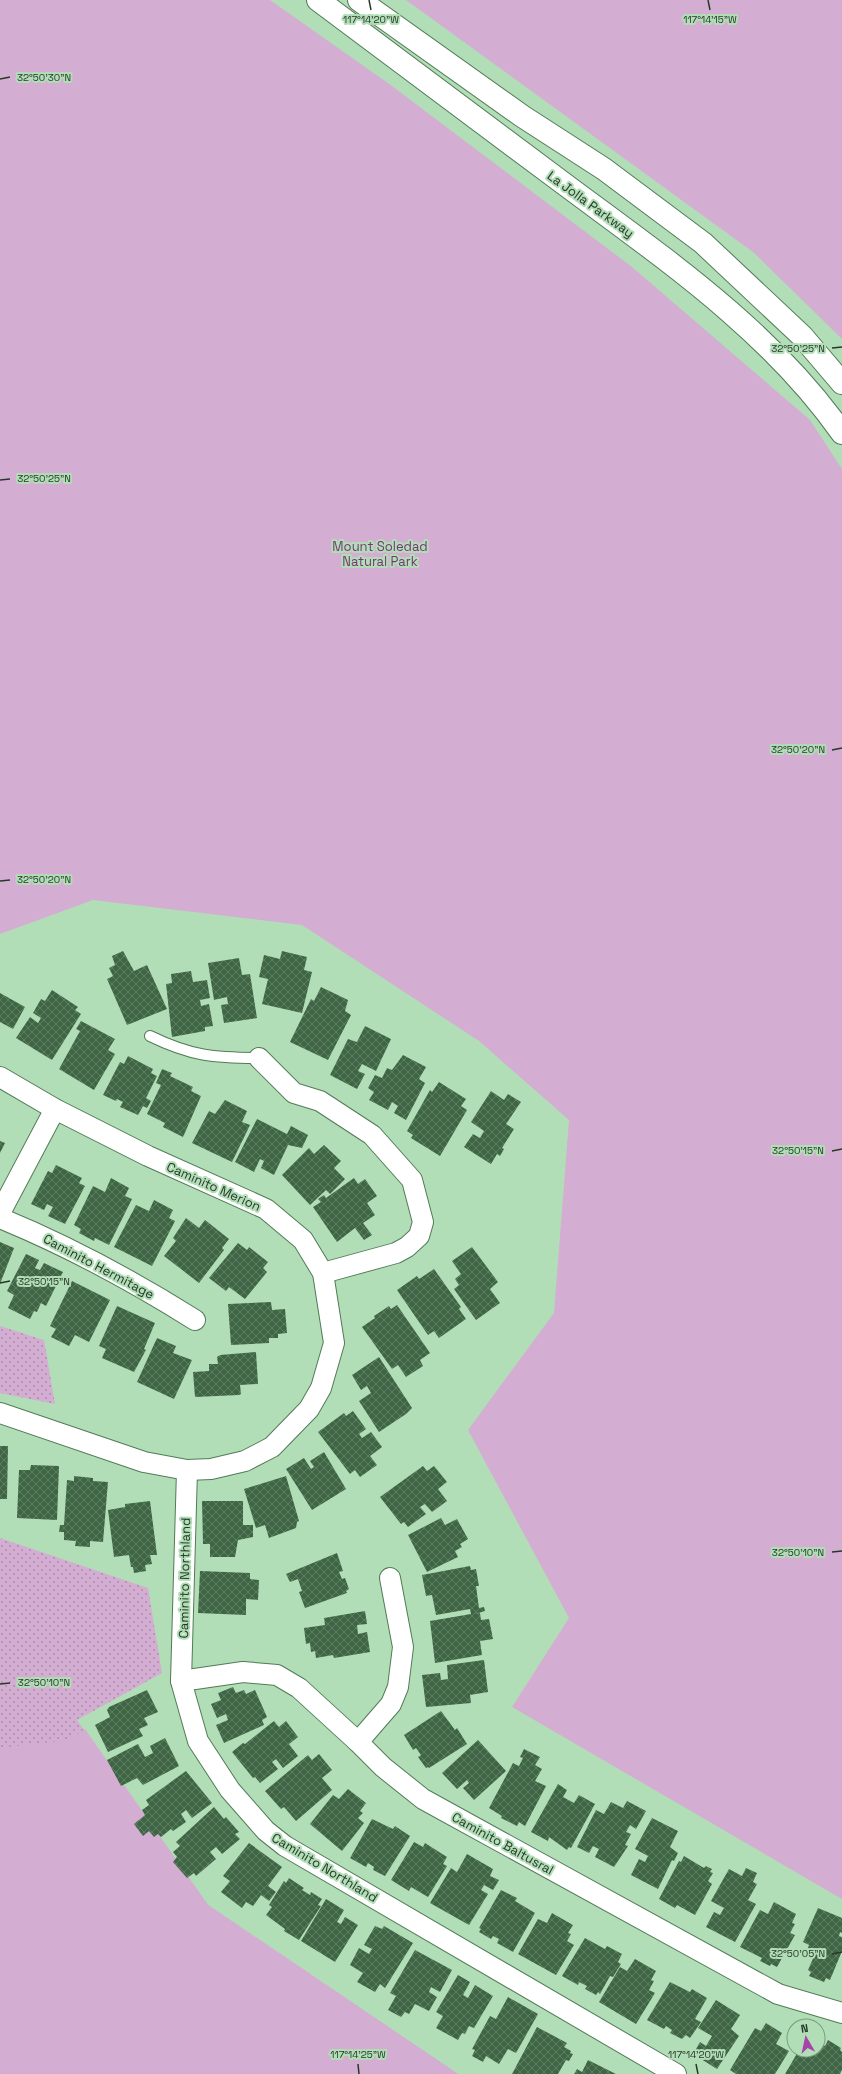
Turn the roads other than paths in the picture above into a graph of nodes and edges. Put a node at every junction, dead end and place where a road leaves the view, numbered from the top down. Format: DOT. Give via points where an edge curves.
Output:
graph roads {
  1 [pos="318,0"];
  2 [pos="359,0"];
  3 [pos="842,383"];
  4 [pos="842,433"];
  5 [pos="150,1036"];
  6 [pos="259,1058"];
  7 [pos="0,1077"];
  8 [pos="55,1109"];
  9 [pos="0,1213"];
  10 [pos="0,1218"];
  11 [pos="323,1273"];
  12 [pos="194,1320"];
  13 [pos="0,1413"];
  14 [pos="187,1470"];
  15 [pos="390,1578"];
  16 [pos="181,1681"];
  17 [pos="358,1742"];
  18 [pos="842,2013"];
  19 [pos="676,2074"];
  1 -- 4 [label="highway, La Jolla Parkway" via="666,258 778,356"];
  2 -- 3 [label="highway" via="522,116 604,169 703,243 802,336"];
  5 -- 6 [label="lane" via="173,1047 202,1056"];
  6 -- 11 [label="street" via="294,1092 320,1102 372,1135 412,1180 423,1222 419,1236 396,1253"];
  7 -- 8 [label="street, Caminito Merion"];
  8 -- 9 [label="street"];
  8 -- 11 [label="street, Caminito Merion" via="148,1156 266,1209 303,1240"];
  10 -- 12 [label="street, Caminito Hermitage" via="46,1236 151,1293"];
  11 -- 14 [label="street, Caminito Merion" via="334,1343 321,1388 309,1409 272,1447 245,1461 211,1469"];
  13 -- 14 [label="street, Caminito Merion" via="144,1462"];
  14 -- 16 [label="street, Caminito Northland"];
  15 -- 17 [label="street" via="403,1647 398,1687 391,1704"];
  16 -- 17 [label="street, Caminito Baltusral" via="243,1672 277,1675 299,1688"];
  16 -- 19 [label="street, Caminito Northland" via="198,1742 230,1790 266,1831 285,1846"];
  17 -- 18 [label="street, Caminito Baltusral" via="382,1767 423,1800 778,1994"];
}
